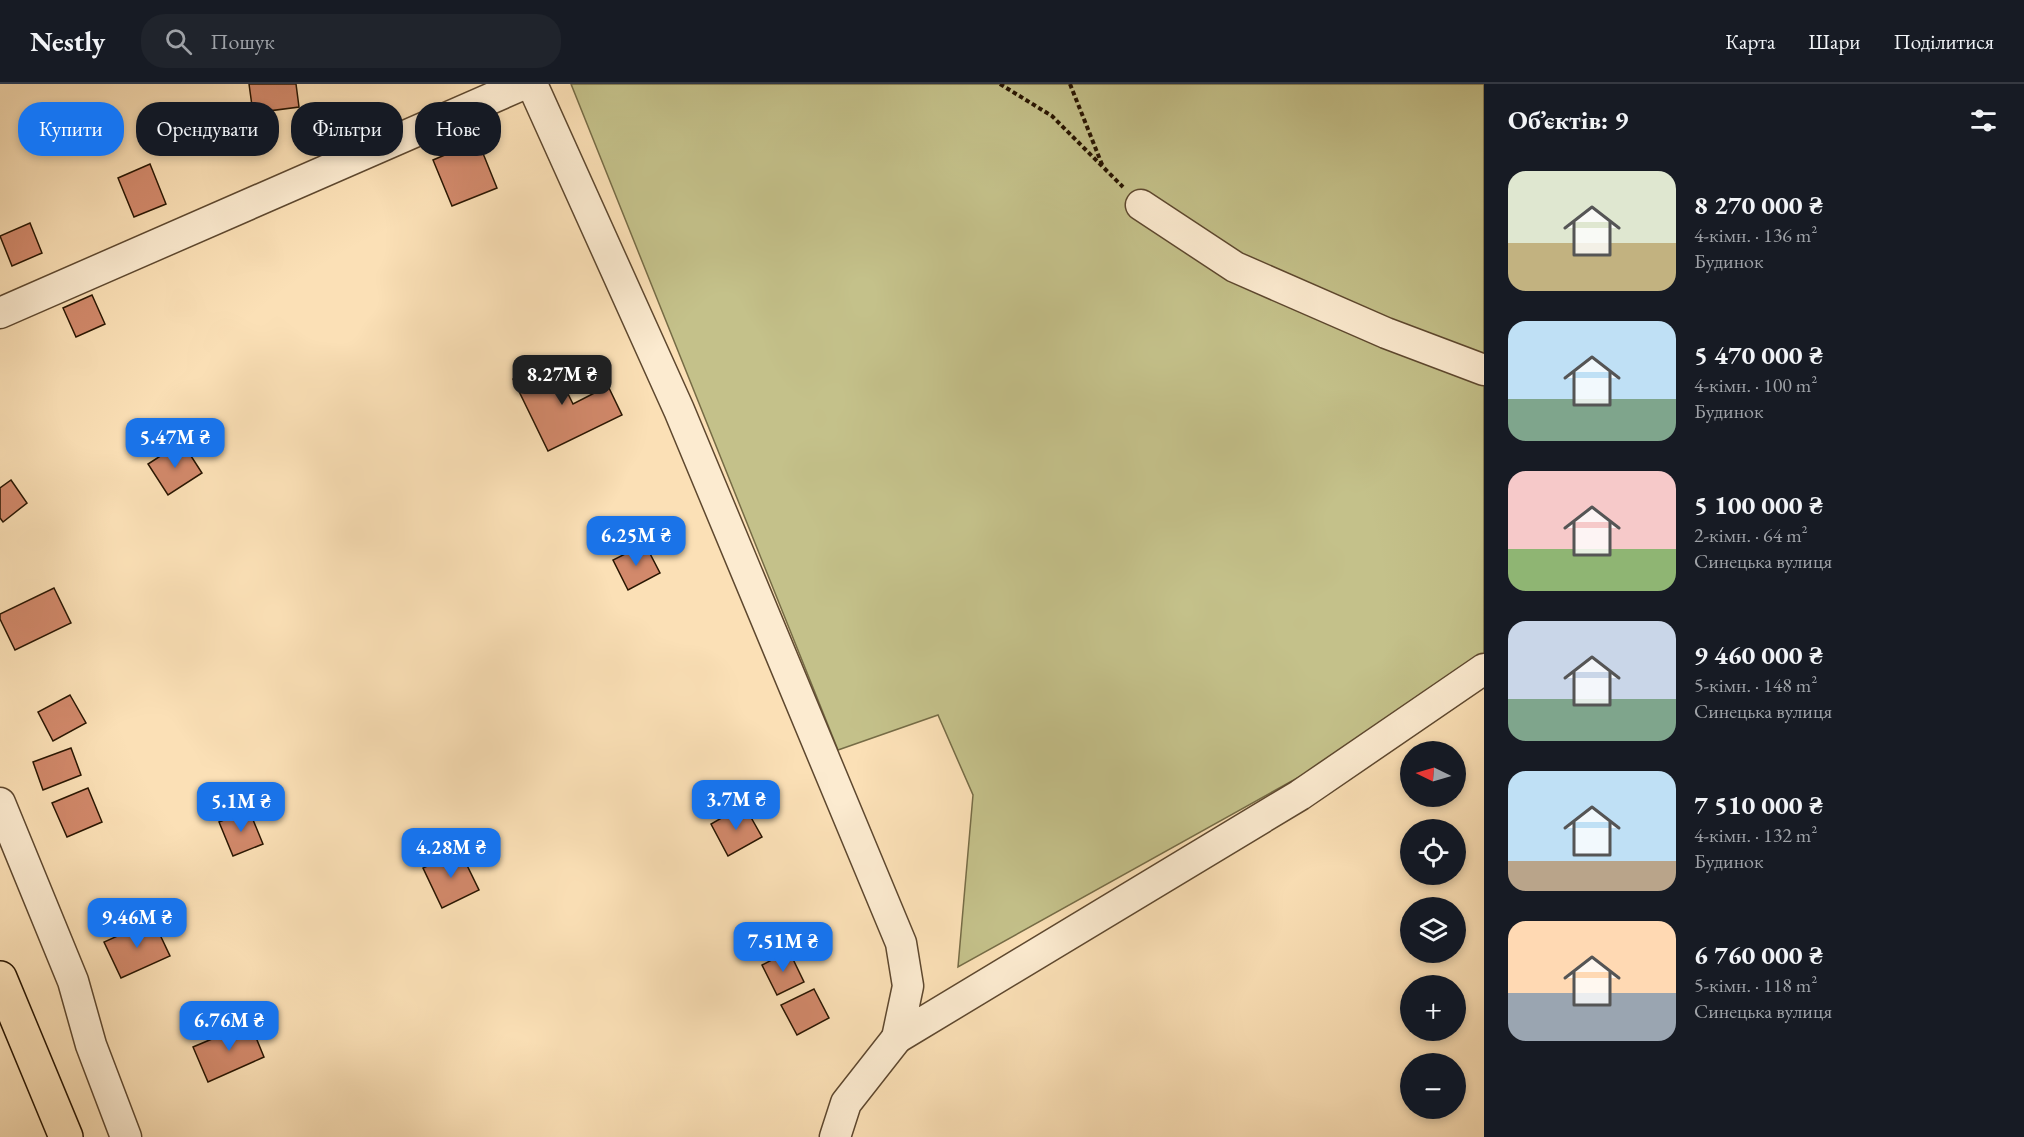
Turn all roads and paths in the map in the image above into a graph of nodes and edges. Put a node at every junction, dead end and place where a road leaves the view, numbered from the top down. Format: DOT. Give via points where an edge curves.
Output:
graph roads {
  1 [pos="524,84"];
  2 [pos="532,84"];
  3 [pos="1000,84"];
  4 [pos="1070,84"];
  5 [pos="1104,168"];
  6 [pos="1141,205"];
  7 [pos="0,313"];
  8 [pos="1484,370"];
  9 [pos="1484,669"];
  10 [pos="0,803"];
  11 [pos="0,978"];
  12 [pos="897,1038"];
  13 [pos="66,1137"];
  14 [pos="126,1137"];
  15 [pos="835,1137"];
  1 -- 7 [label="street"];
  2 -- 12 [label="street" via="679,410 901,943 908,986"];
  3 -- 5 [label="path" via="1052,116"];
  4 -- 5 [label="path"];
  5 -- 6 [label="path"];
  6 -- 8 [label="street" via="1234,267 1386,333"];
  9 -- 12 [label="street" via="1300,795"];
  10 -- 14 [label="street" via="73,981"];
  11 -- 13 [label="main road"];
  12 -- 15 [label="street" via="846,1103"];
}
